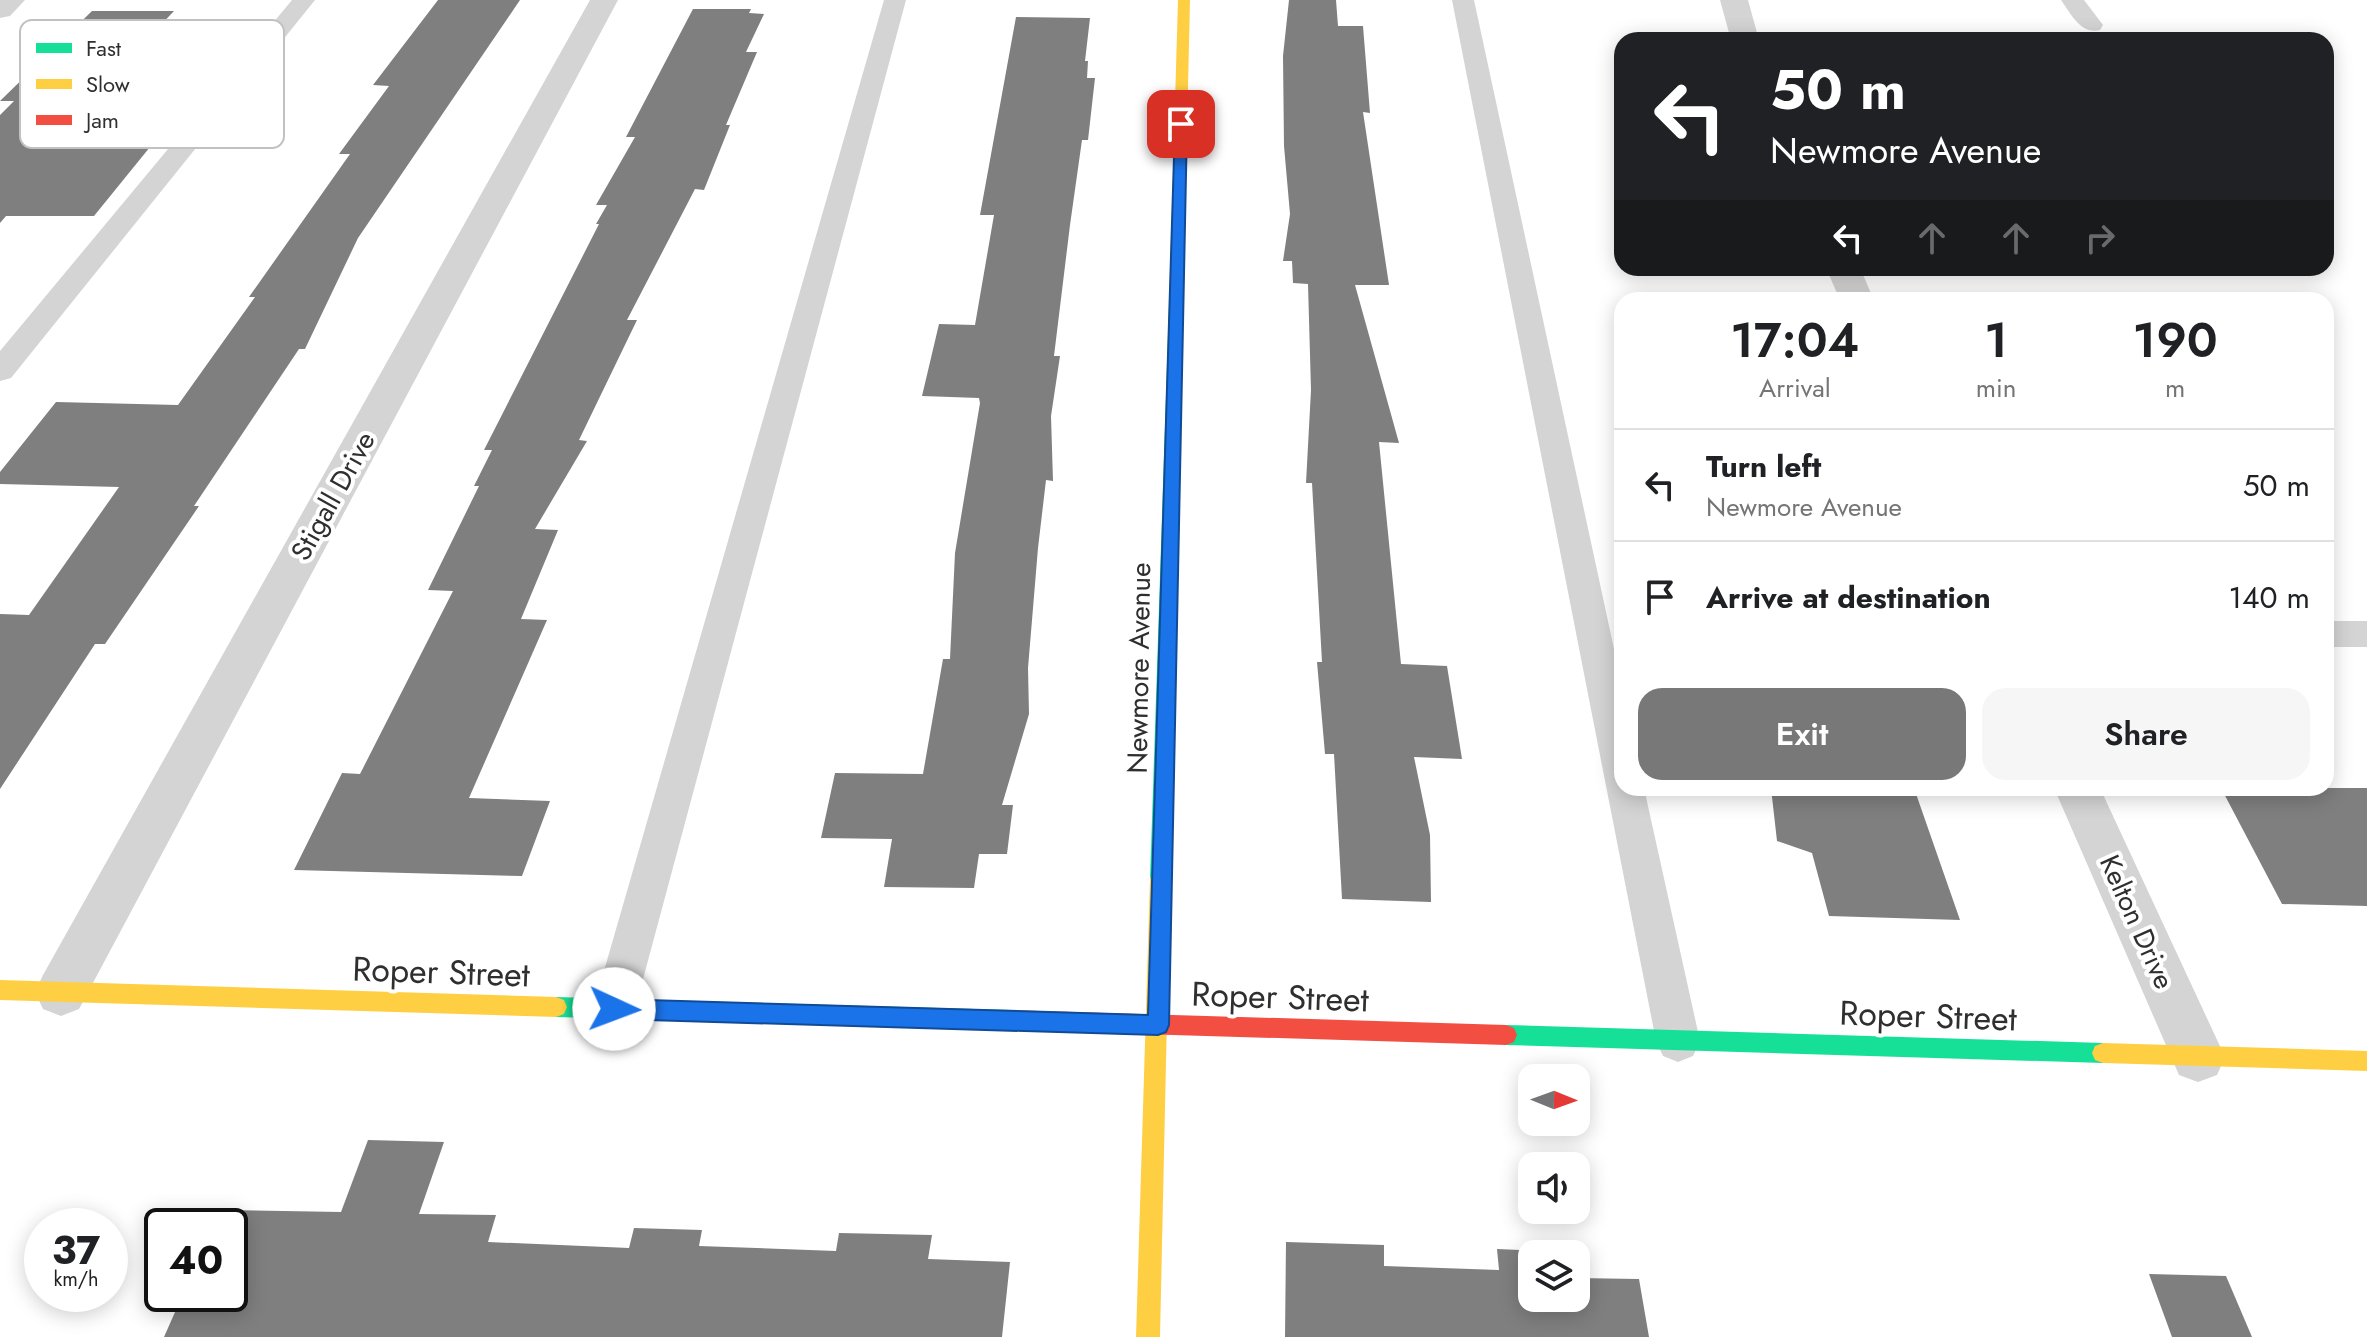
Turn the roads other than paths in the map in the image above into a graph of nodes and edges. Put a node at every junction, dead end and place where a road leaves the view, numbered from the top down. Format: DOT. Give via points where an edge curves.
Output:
graph roads {
  1 [pos="11,0"];
  2 [pos="304,0"];
  3 [pos="604,0"];
  4 [pos="895,0"];
  5 [pos="1184,0"];
  6 [pos="1463,0"];
  7 [pos="1734,0"];
  8 [pos="2072,0"];
  9 [pos="0,10"];
  10 [pos="284,24"];
  11 [pos="2092,25"];
  12 [pos="1743,32"];
  13 [pos="183,148"];
  14 [pos="0,371"];
  15 [pos="2334,634"];
  16 [pos="2367,634"];
  17 [pos="1614,736"];
  18 [pos="1627,796"];
  19 [pos="2081,796"];
  20 [pos="0,990"];
  21 [pos="61,992"];
  22 [pos="614,1009"];
  23 [pos="1158,1025"];
  24 [pos="1678,1041"];
  25 [pos="2198,1057"];
  26 [pos="2367,1061"];
  27 [pos="1148,1337"];
  1 -- 9 [label="street"];
  2 -- 10 [label="lane"];
  3 -- 21 [label="street, Stigall Drive"];
  4 -- 22 [label="lane"];
  5 -- 23 [label="street, Newmore Avenue"];
  6 -- 17 [label="lane"];
  7 -- 12 [label="street"];
  8 -- 11 [label="lane"];
  13 -- 14 [label="lane"];
  15 -- 16 [label="lane"];
  18 -- 24 [label="lane"];
  19 -- 25 [label="street, Kelton Drive"];
  20 -- 21 [label="street, Roper Street"];
  21 -- 22 [label="street, Roper Street"];
  22 -- 23 [label="street, Roper Street"];
  23 -- 24 [label="street, Roper Street"];
  23 -- 27 [label="street, Newmore Avenue"];
  24 -- 25 [label="street, Roper Street"];
  25 -- 26 [label="street, Roper Street"];
}
